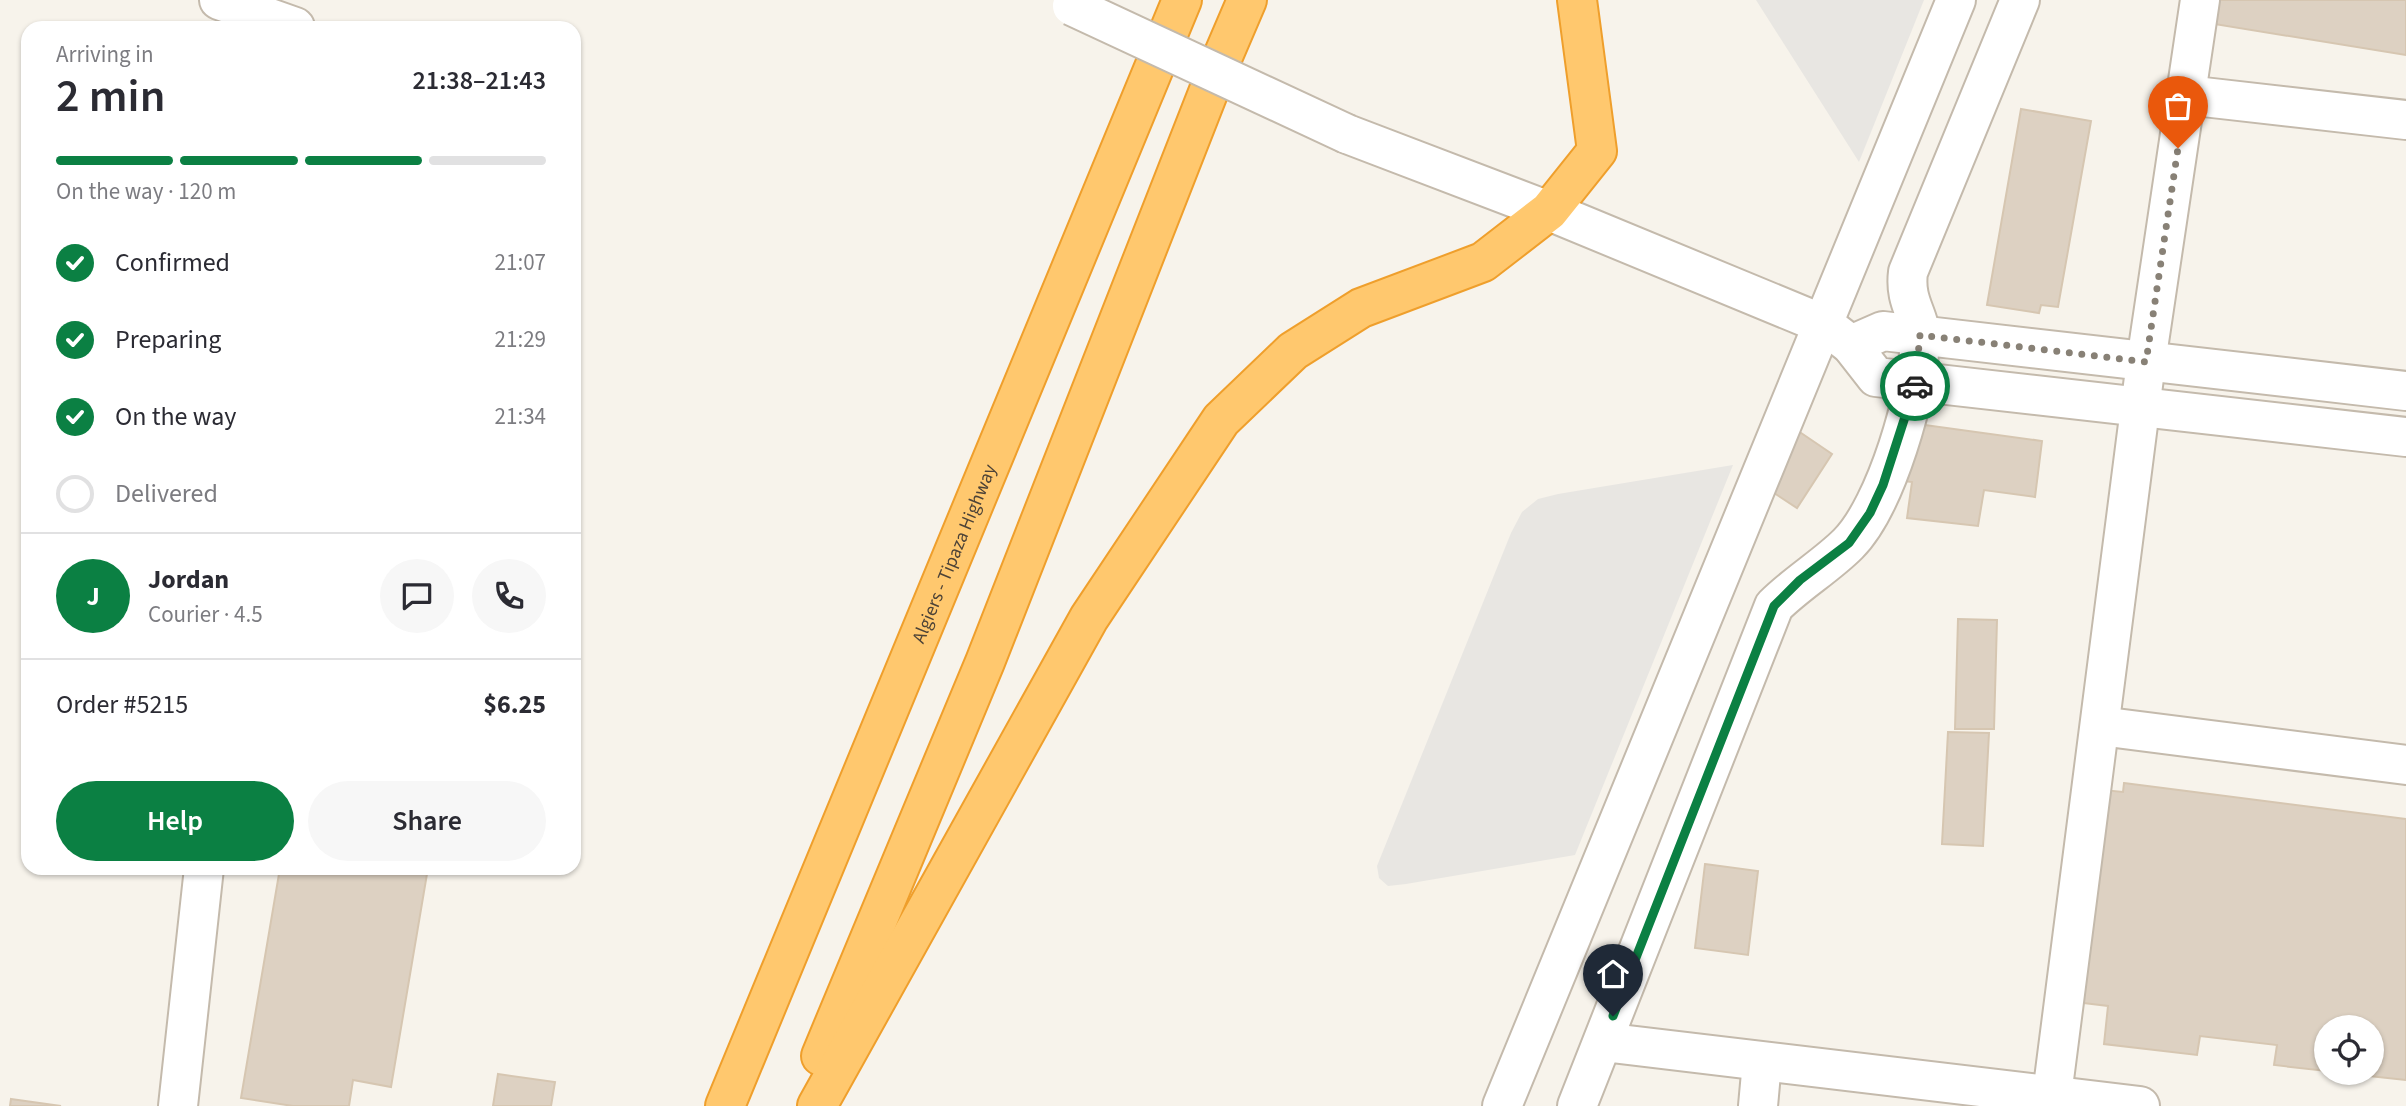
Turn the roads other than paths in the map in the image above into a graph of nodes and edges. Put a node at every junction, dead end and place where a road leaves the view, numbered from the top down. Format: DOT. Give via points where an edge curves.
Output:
graph roads {
  1 [pos="219,0"];
  2 [pos="299,0"];
  3 [pos="1182,0"];
  4 [pos="1247,0"];
  5 [pos="1577,0"];
  6 [pos="1956,0"];
  7 [pos="2020,0"];
  8 [pos="2200,0"];
  9 [pos="1067,3"];
  10 [pos="276,21"];
  11 [pos="296,21"];
  12 [pos="2186,95"];
  13 [pos="2406,120"];
  14 [pos="1549,211"];
  15 [pos="1838,335"];
  16 [pos="1920,335"];
  17 [pos="2146,362"];
  18 [pos="1916,382"];
  19 [pos="2406,391"];
  20 [pos="2140,407"];
  21 [pos="2406,437"];
  22 [pos="2100,726"];
  23 [pos="2406,765"];
  24 [pos="203,875"];
  25 [pos="1603,1042"];
  26 [pos="1762,1062"];
  27 [pos="2052,1096"];
  28 [pos="178,1106"];
  29 [pos="725,1106"];
  30 [pos="800,1106"];
  31 [pos="817,1106"];
  32 [pos="1502,1106"];
  33 [pos="1577,1106"];
  34 [pos="1758,1106"];
  35 [pos="2140,1106"];
  1 -- 10 [label="street"];
  2 -- 11 [label="street"];
  3 -- 29 [label="highway, Algiers - Tipaza Highway"];
  4 -- 30 [label="highway" via="985,662"];
  5 -- 14 [label="highway" via="1597,151"];
  6 -- 15 [label="street"];
  7 -- 16 [label="street" via="1909,272 1906,292"];
  8 -- 12 [label="street"];
  9 -- 14 [label="street, bridge" via="1348,134"];
  12 -- 13 [label="street"];
  12 -- 17 [label="street"];
  14 -- 15 [label="street"];
  14 -- 31 [label="highway" via="1483,262 1349,315 1293,351 1222,420 1089,618"];
  15 -- 16 [label="street" via="1883,331"];
  15 -- 18 [label="street" via="1876,377"];
  15 -- 32 [label="street"];
  16 -- 17 [label="street"];
  16 -- 18 [label="street"];
  17 -- 19 [label="street"];
  17 -- 20 [label="street"];
  18 -- 20 [label="street"];
  18 -- 25 [label="street" via="1870,513 1849,543 1774,606"];
  20 -- 21 [label="street"];
  20 -- 22 [label="street"];
  22 -- 23 [label="street"];
  22 -- 27 [label="street"];
  24 -- 28 [label="street"];
  25 -- 26 [label="street"];
  25 -- 33 [label="street"];
  26 -- 27 [label="street"];
  26 -- 34 [label="street"];
  27 -- 35 [label="street"];
}
